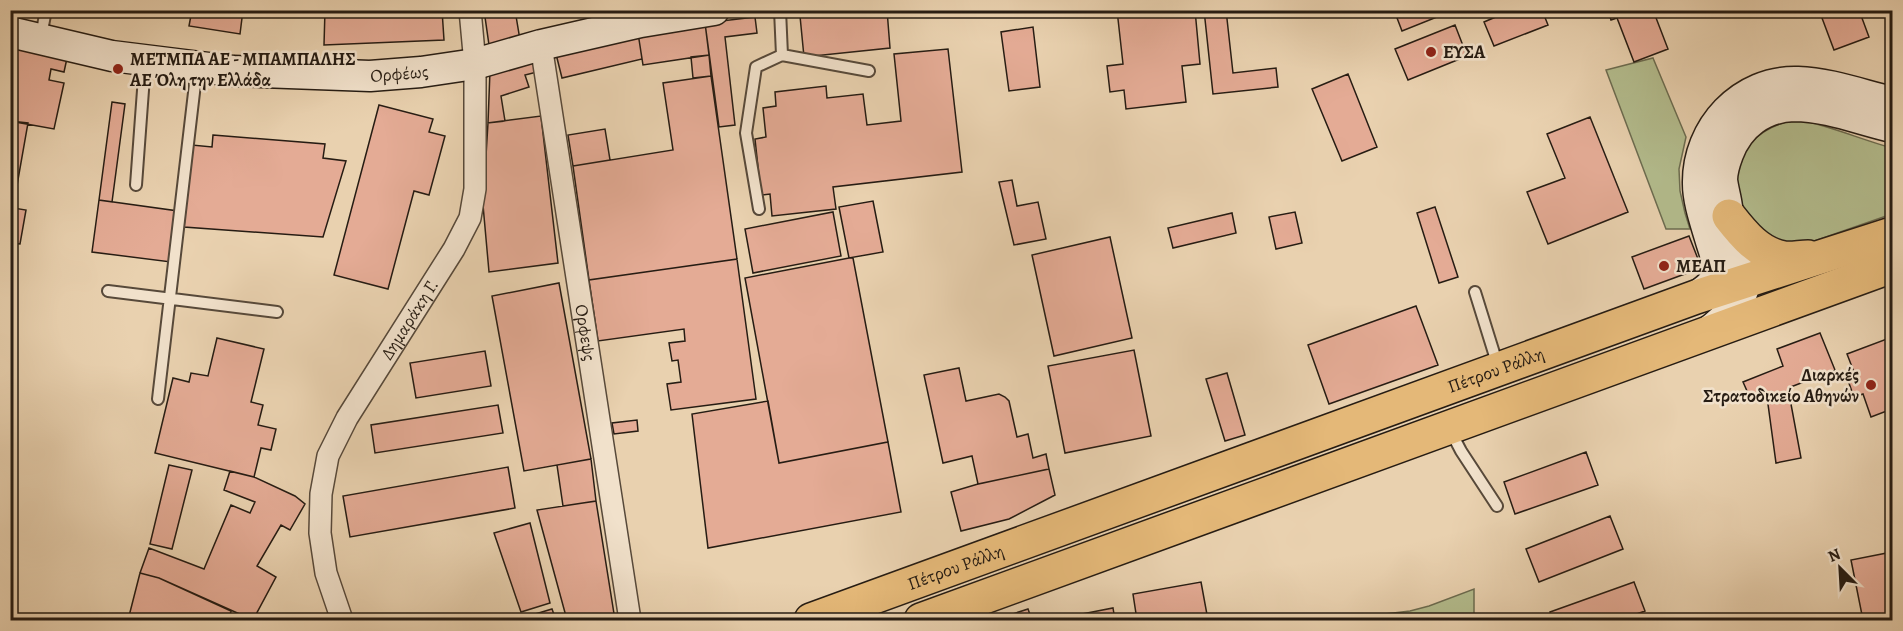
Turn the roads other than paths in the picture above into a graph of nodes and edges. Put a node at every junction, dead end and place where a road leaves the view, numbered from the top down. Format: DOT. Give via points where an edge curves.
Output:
graph roads {
  1 [pos="46,10"];
  2 [pos="470,10"];
  3 [pos="714,10"];
  4 [pos="780,10"];
  5 [pos="10,33"];
  6 [pos="41,39"];
  7 [pos="541,45"];
  8 [pos="782,55"];
  9 [pos="145,60"];
  10 [pos="475,64"];
  11 [pos="197,67"];
  12 [pos="869,71"];
  13 [pos="1893,102"];
  14 [pos="1893,127"];
  15 [pos="136,185"];
  16 [pos="759,209"];
  17 [pos="1729,216"];
  18 [pos="1893,234"];
  19 [pos="1825,256"];
  20 [pos="1893,266"];
  21 [pos="1745,282"];
  22 [pos="108,291"];
  23 [pos="1475,292"];
  24 [pos="1696,297"];
  25 [pos="169,299"];
  26 [pos="278,312"];
  27 [pos="1708,332"];
  28 [pos="1499,369"];
  29 [pos="158,399"];
  30 [pos="1449,427"];
  31 [pos="1497,506"];
  32 [pos="1109,532"];
  33 [pos="342,621"];
  34 [pos="630,621"];
  35 [pos="811,621"];
  36 [pos="921,621"];
  1 -- 6 [label="lane"];
  2 -- 10 [label="street, Δημαράκη Γ."];
  3 -- 7 [label="main road, Ορφέως"];
  4 -- 8 [label="lane"];
  5 -- 6 [label="main road, Ορφέως"];
  6 -- 9 [label="main road, Ορφέως"];
  7 -- 10 [label="main road, Ορφέως"];
  7 -- 34 [label="street, Ορφεψς"];
  8 -- 12 [label="lane"];
  8 -- 16 [label="lane" via="756,67 746,133"];
  9 -- 11 [label="main road, Ορφέως"];
  9 -- 15 [label="lane"];
  10 -- 11 [label="main road, Ορφέως" via="370,76"];
  10 -- 33 [label="street, Δημαράκη Γ." via="475,189 470,218 347,418 328,456 320,532 326,573"];
  11 -- 25 [label="lane"];
  13 -- 24 [label="main road" via="1798,82 1763,86 1732,105 1717,121 1701,158 1698,184 1718,265 1711,286"];
  14 -- 17 [label="main road" via="1796,106 1757,116 1737,136 1724,165 1722,179"];
  17 -- 19 [label="main road" via="1745,238 1765,251 1784,258"];
  17 -- 21 [label="main road"];
  18 -- 19 [label="main road, Πέτρου Ράλλη"];
  19 -- 21 [label="main road, Πέτρου Ράλλη"];
  20 -- 27 [label="main road, Πέτρου Ράλλη"];
  21 -- 24 [label="main road, Πέτρου Ράλλη"];
  21 -- 27 [label="main road" via="1728,316"];
  22 -- 25 [label="lane"];
  23 -- 28 [label="lane"];
  24 -- 28 [label="main road, Πέτρου Ράλλη"];
  25 -- 26 [label="lane"];
  25 -- 29 [label="lane"];
  27 -- 30 [label="main road, Πέτρου Ράλλη"];
  28 -- 32 [label="main road, Πέτρου Ράλλη"];
  30 -- 31 [label="lane"];
  30 -- 32 [label="main road, Πέτρου Ράλλη"];
  32 -- 35 [label="main road, Πέτρου Ράλλη"];
  32 -- 36 [label="main road, Πέτρου Ράλλη"];
}
